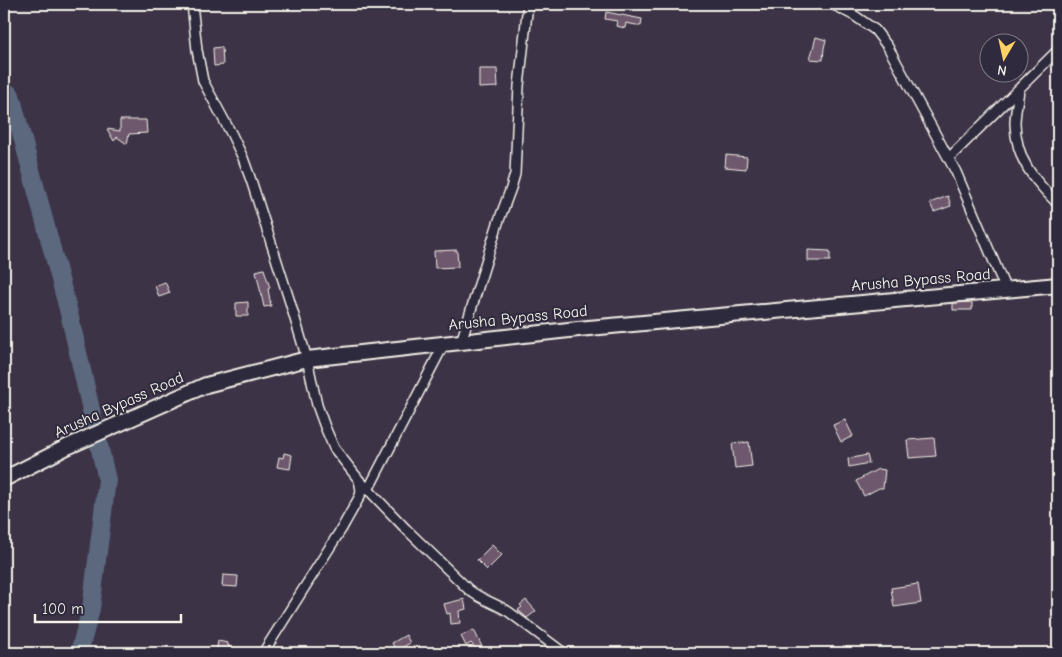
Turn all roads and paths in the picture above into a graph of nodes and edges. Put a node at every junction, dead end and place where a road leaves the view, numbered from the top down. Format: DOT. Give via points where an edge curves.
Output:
graph roads {
  1 [pos="192,4"];
  2 [pos="528,4"];
  3 [pos="832,4"];
  4 [pos="1058,50"];
  5 [pos="1019,89"];
  6 [pos="949,158"];
  7 [pos="1058,204"];
  8 [pos="1058,285"];
  9 [pos="1006,290"];
  10 [pos="461,342"];
  11 [pos="444,344"];
  12 [pos="307,359"];
  13 [pos="4,480"];
  14 [pos="359,480"];
  15 [pos="368,490"];
  16 [pos="264,653"];
  17 [pos="564,653"];
  1 -- 12 [label="street" via="203,81 243,158"];
  2 -- 10 [label="street" via="515,174"];
  3 -- 6 [label="street" via="875,30 888,47"];
  4 -- 5 [label="street"];
  5 -- 6 [label="street"];
  5 -- 7 [label="street" via="1015,123 1023,161 1040,186"];
  6 -- 9 [label="street"];
  8 -- 9 [label="main road, Arusha Bypass Road"];
  9 -- 10 [label="main road, Arusha Bypass Road"];
  10 -- 11 [label="main road, Arusha Bypass Road"];
  11 -- 12 [label="main road, Arusha Bypass Road"];
  11 -- 15 [label="street"];
  12 -- 13 [label="main road, Arusha Bypass Road" via="206,385 67,447"];
  12 -- 14 [label="street" via="317,405 334,448"];
  14 -- 15 [label="street"];
  14 -- 16 [label="street" via="360,496 353,509"];
  15 -- 17 [label="street" via="469,590 500,606"];
}
